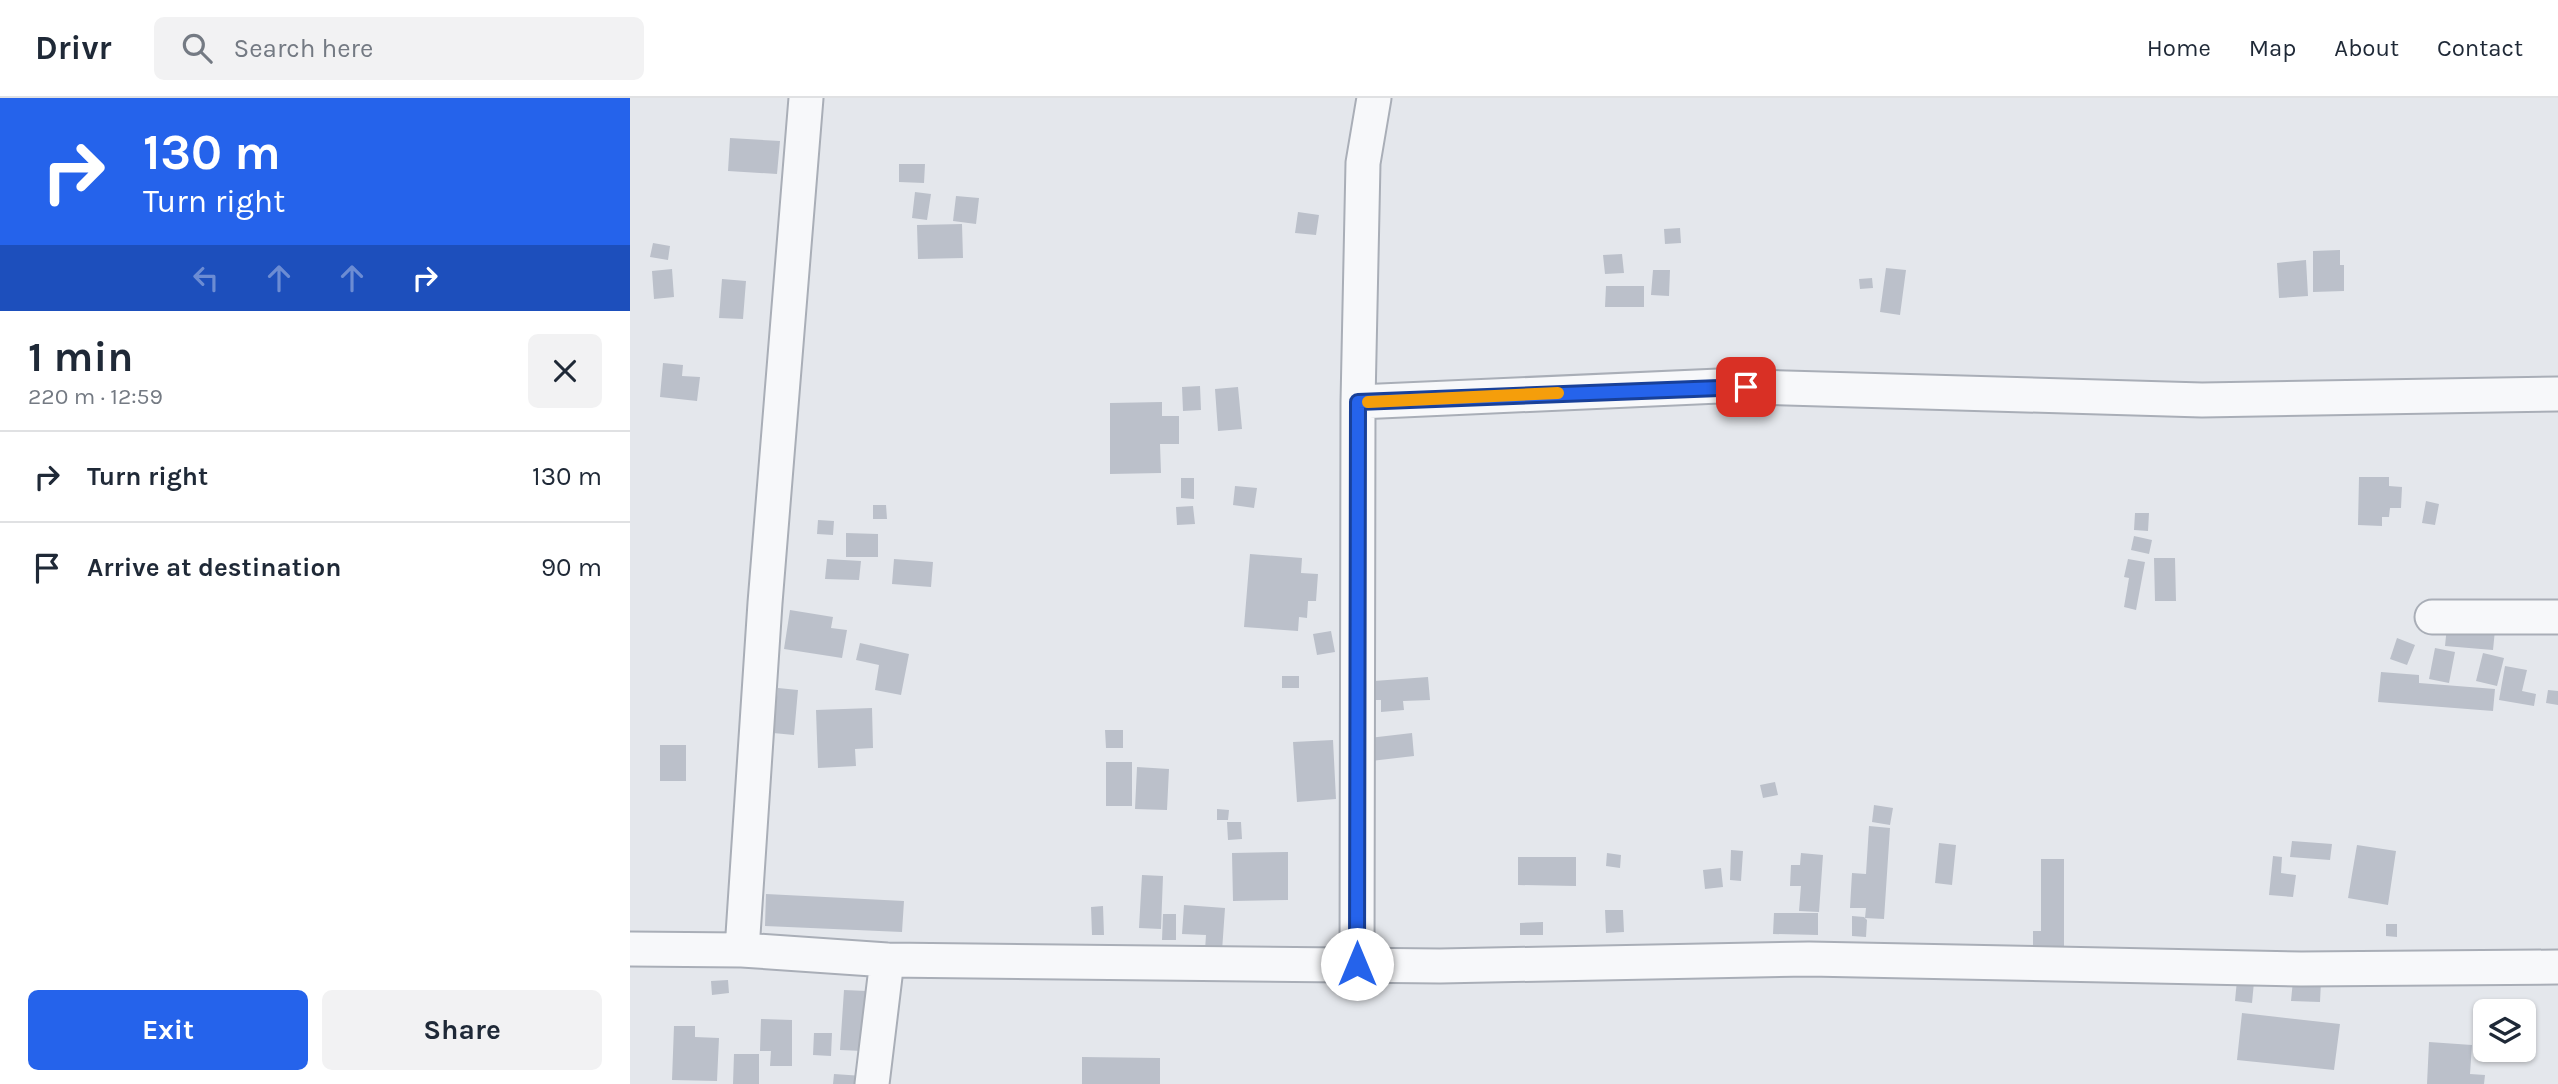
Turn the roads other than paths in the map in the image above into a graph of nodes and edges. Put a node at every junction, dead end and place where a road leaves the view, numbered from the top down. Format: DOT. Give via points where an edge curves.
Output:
graph roads {
  1 [pos="806,98"];
  2 [pos="1374,98"];
  3 [pos="2558,394"];
  4 [pos="1358,402"];
  5 [pos="2432,617"];
  6 [pos="2558,617"];
  7 [pos="630,949"];
  8 [pos="742,950"];
  9 [pos="887,960"];
  10 [pos="1357,964"];
  11 [pos="2558,967"];
  12 [pos="872,1084"];
  1 -- 8 [label="street"];
  2 -- 4 [label="street" via="1363,163"];
  3 -- 4 [label="street" via="2203,400 1719,386"];
  4 -- 10 [label="street"];
  5 -- 6 [label="street"];
  7 -- 8 [label="street"];
  8 -- 9 [label="street"];
  9 -- 10 [label="street"];
  9 -- 12 [label="street"];
  10 -- 11 [label="street" via="1809,959 2301,969"];
}
